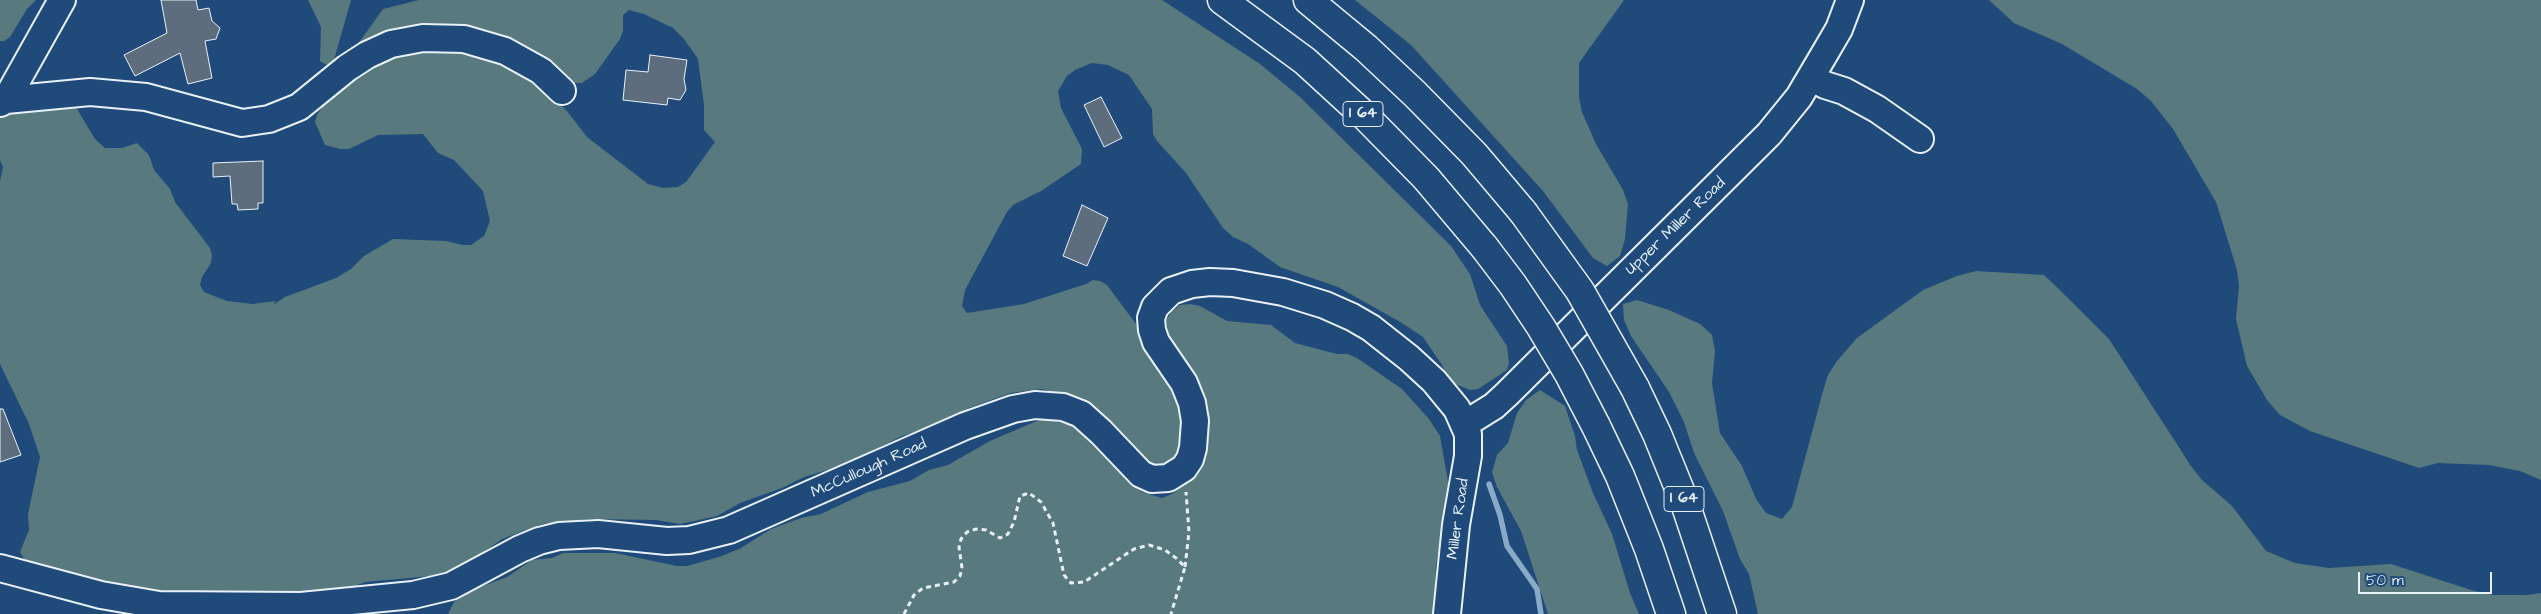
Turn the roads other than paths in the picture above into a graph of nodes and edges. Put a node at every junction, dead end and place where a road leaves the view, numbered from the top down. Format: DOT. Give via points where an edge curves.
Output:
graph roads {
  1 [pos="62,0"];
  2 [pos="1222,0"];
  3 [pos="1308,0"];
  4 [pos="1850,0"];
  5 [pos="1811,77"];
  6 [pos="562,91"];
  7 [pos="3,102"];
  8 [pos="1920,140"];
  9 [pos="1465,424"];
  10 [pos="0,568"];
  11 [pos="1448,614"];
  12 [pos="1671,614"];
  13 [pos="1722,614"];
  1 -- 7 [label="street"];
  2 -- 12 [label="highway, I 64, bridge" via="1305,61 1365,116 1426,178 1513,285 1569,374 1596,426 1620,476"];
  3 -- 13 [label="highway, I 64, bridge" via="1416,94 1474,154 1523,212 1580,291 1657,434 1685,503"];
  4 -- 5 [label="street, Upper Miller Road" via="1839,29"];
  5 -- 8 [label="street" via="1877,109"];
  5 -- 9 [label="street, Upper Miller Road" via="1783,118 1751,154 1507,394"];
  6 -- 7 [label="street" via="541,71 505,51 464,39 423,38 391,44 367,55 298,107 269,119 242,123 146,97 90,92"];
  9 -- 10 [label="street, McCullough Road" via="1434,381 1392,343 1352,317 1306,298 1259,286 1201,283 1171,291 1155,307 1151,318 1156,342 1184,383 1195,421 1190,459 1184,468 1168,478 1152,479 1141,474 1081,414 1063,407 1035,405 965,426 729,530 682,540 598,534 553,538 520,549 451,586 413,595 302,606 158,605 100,595"];
  9 -- 11 [label="street, Miller Road" via="1468,456 1456,525"];
}
